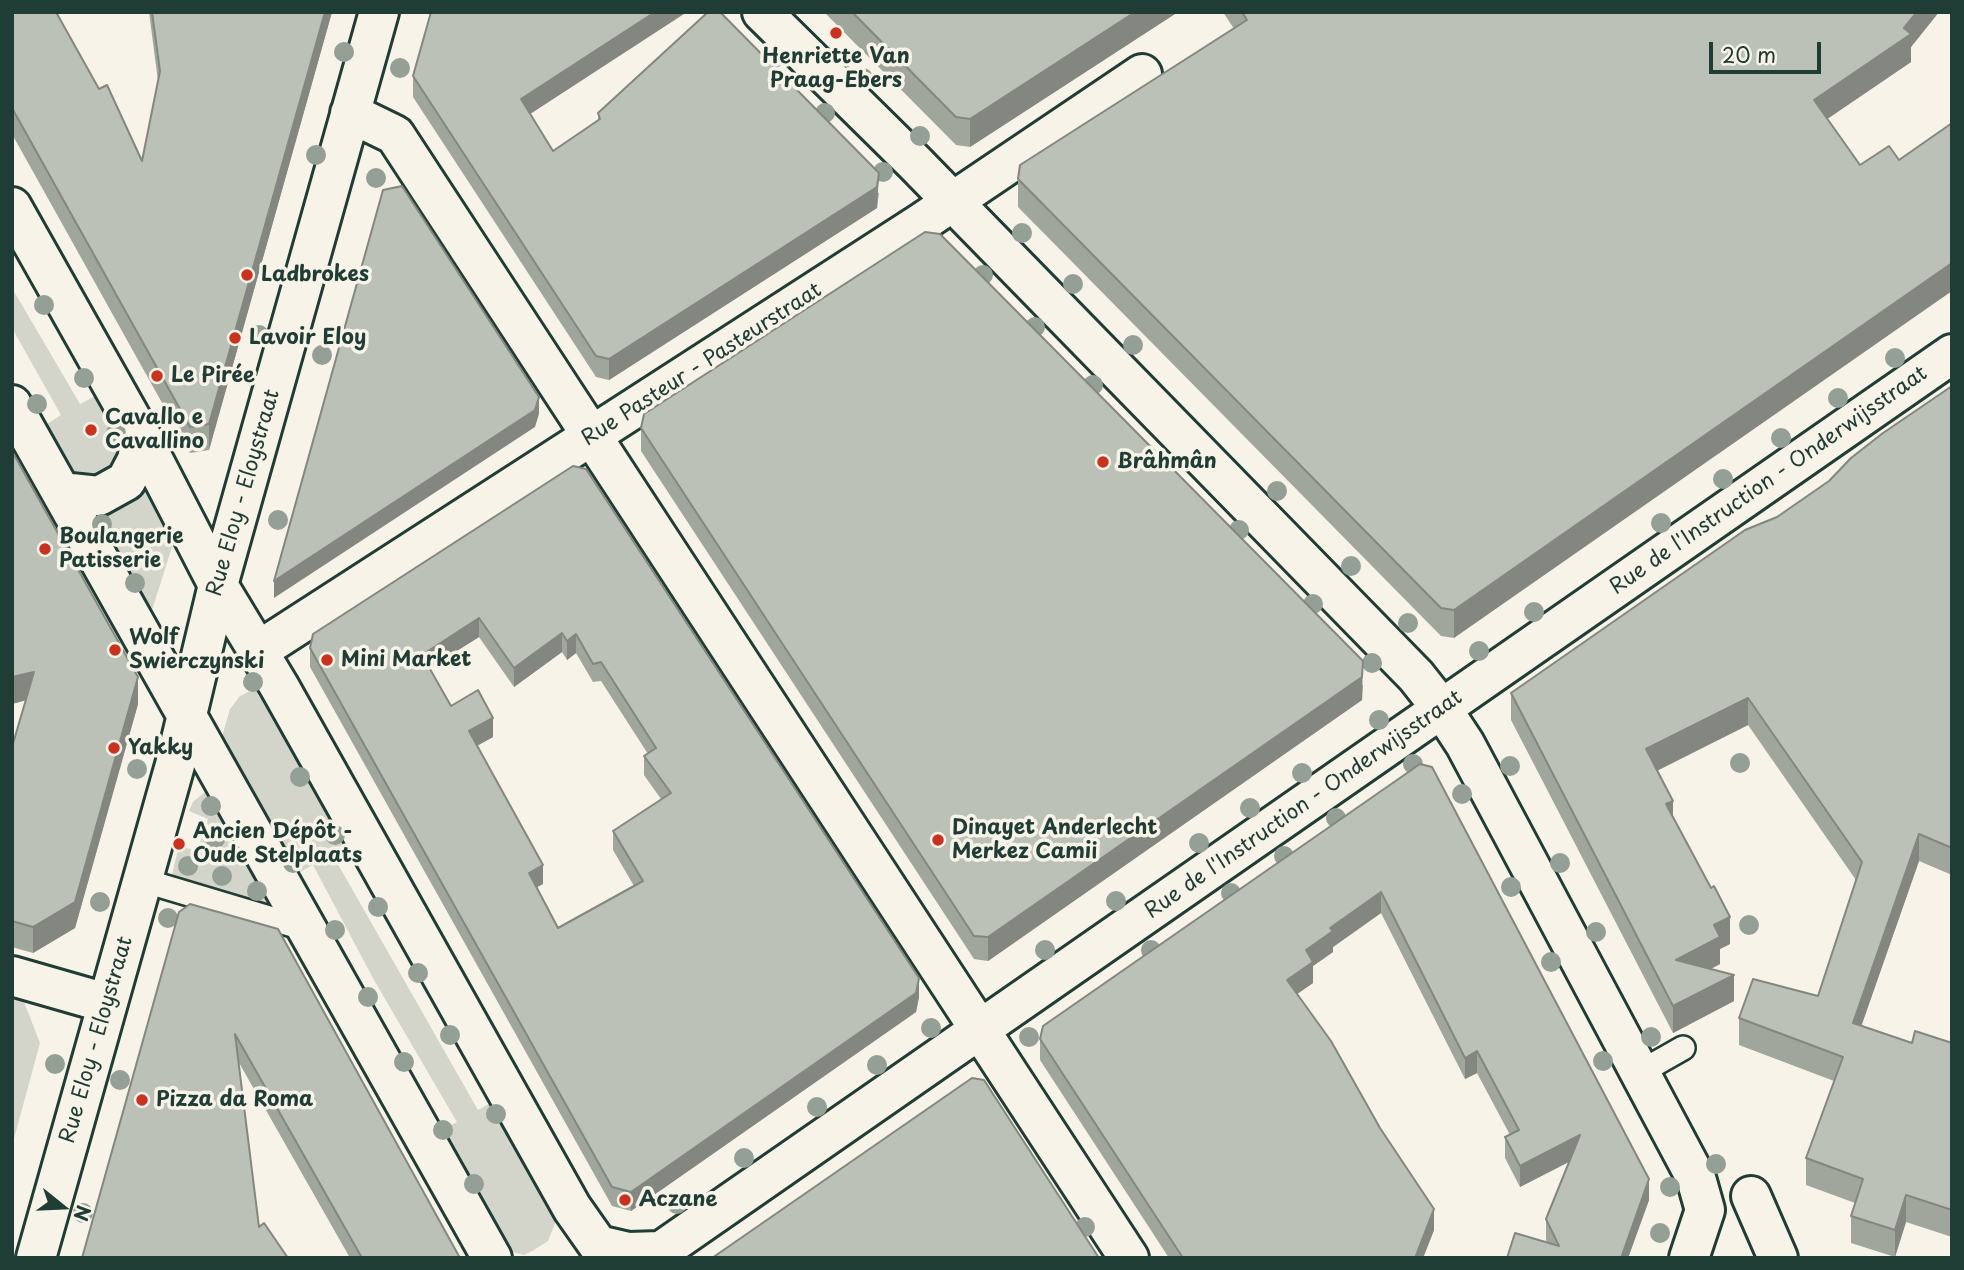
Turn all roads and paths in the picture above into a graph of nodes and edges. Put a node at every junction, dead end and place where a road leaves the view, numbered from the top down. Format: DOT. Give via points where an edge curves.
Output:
graph roads {
  1 [pos="379,12"];
  2 [pos="762,12"];
  3 [pos="1142,75"];
  4 [pos="350,113"];
  5 [pos="953,202"];
  6 [pos="12,207"];
  7 [pos="1952,354"];
  8 [pos="12,405"];
  9 [pos="141,436"];
  10 [pos="592,436"];
  11 [pos="61,492"];
  12 [pos="218,584"];
  13 [pos="258,651"];
  14 [pos="1442,709"];
  15 [pos="185,716"];
  16 [pos="142,880"];
  17 [pos="306,929"];
  18 [pos="12,976"];
  19 [pos="106,1003"];
  20 [pos="981,1030"];
  21 [pos="1683,1048"];
  22 [pos="1639,1073"];
  23 [pos="1751,1196"];
  24 [pos="1763,1246"];
  25 [pos="659,1254"];
  26 [pos="36,1258"];
  27 [pos="492,1258"];
  28 [pos="1129,1258"];
  29 [pos="1689,1258"];
  1 -- 4 [label="street, Rue Eloy - Eloystraat"];
  2 -- 5 [label="street"];
  3 -- 5 [label="street, Rue Pasteur - Pasteurstraat"];
  4 -- 10 [label="street" via="396,135"];
  4 -- 12 [label="street, Rue Eloy - Eloystraat"];
  5 -- 10 [label="street, Rue Pasteur - Pasteurstraat"];
  5 -- 14 [label="street" via="1416,676"];
  6 -- 9 [label="street"];
  7 -- 14 [label="street, Rue de l'Instruction - Onderwijsstraat"];
  8 -- 11 [label="street"];
  9 -- 11 [label="street" via="137,460 126,481 99,496"];
  9 -- 12 [label="street"];
  10 -- 13 [label="street, Rue Pasteur - Pasteurstraat"];
  10 -- 20 [label="street"];
  11 -- 15 [label="street"];
  12 -- 13 [label="street"];
  12 -- 15 [label="street, Rue Eloy - Eloystraat"];
  13 -- 25 [label="street" via="572,1208 598,1245"];
  14 -- 20 [label="street, Rue de l'Instruction - Onderwijsstraat"];
  14 -- 22 [label="street" via="1465,744"];
  15 -- 16 [label="street, Rue Eloy - Eloystraat"];
  15 -- 17 [label="street"];
  16 -- 17 [label="lane"];
  16 -- 19 [label="street, Rue Eloy - Eloystraat"];
  17 -- 27 [label="street"];
  18 -- 19 [label="street"];
  19 -- 26 [label="street, Rue Eloy - Eloystraat"];
  20 -- 25 [label="street, Rue de l'Instruction - Onderwijsstraat"];
  20 -- 28 [label="street"];
  21 -- 22 [label="lane"];
  22 -- 29 [label="street" via="1696,1178 1705,1210"];
  23 -- 24 [label="street"];
}
